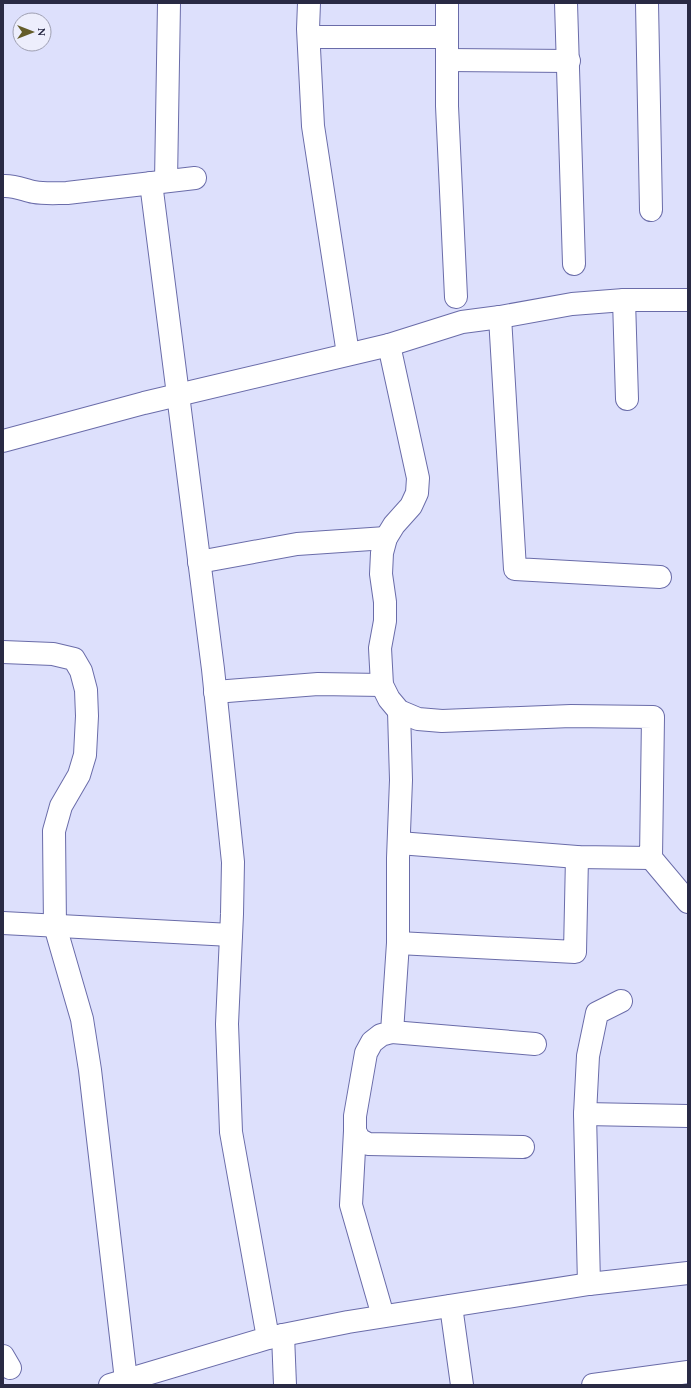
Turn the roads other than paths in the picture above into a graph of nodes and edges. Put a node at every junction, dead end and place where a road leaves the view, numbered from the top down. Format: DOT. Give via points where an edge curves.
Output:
graph roads {
  1 [pos="169,3"];
  2 [pos="309,3"];
  3 [pos="447,3"];
  4 [pos="566,3"];
  5 [pos="647,3"];
  6 [pos="309,37"];
  7 [pos="447,37"];
  8 [pos="447,60"];
  9 [pos="568,61"];
  10 [pos="195,178"];
  11 [pos="158,182"];
  12 [pos="3,186"];
  13 [pos="651,210"];
  14 [pos="574,264"];
  15 [pos="456,297"];
  16 [pos="624,300"];
  17 [pos="688,300"];
  18 [pos="500,317"];
  19 [pos="389,344"];
  20 [pos="348,354"];
  21 [pos="177,395"];
  22 [pos="627,399"];
  23 [pos="3,441"];
  24 [pos="386,538"];
  25 [pos="199,562"];
  26 [pos="660,577"];
  27 [pos="3,652"];
  28 [pos="382,685"];
  29 [pos="215,692"];
  30 [pos="399,711"];
  31 [pos="399,843"];
  32 [pos="577,857"];
  33 [pos="651,858"];
  34 [pos="688,902"];
  35 [pos="3,923"];
  36 [pos="55,926"];
  37 [pos="231,935"];
  38 [pos="398,943"];
  39 [pos="621,1001"];
  40 [pos="392,1032"];
  41 [pos="535,1044"];
  42 [pos="585,1114"];
  43 [pos="688,1116"];
  44 [pos="355,1131"];
  45 [pos="523,1147"];
  46 [pos="688,1273"];
  47 [pos="589,1284"];
  48 [pos="451,1306"];
  49 [pos="383,1316"];
  50 [pos="276,1336"];
  51 [pos="688,1372"];
  52 [pos="118,1382"];
  53 [pos="645,1382"];
  54 [pos="285,1385"];
  55 [pos="462,1385"];
  56 [pos="593,1385"];
  1 -- 11 [label="street"];
  2 -- 6 [label="street"];
  3 -- 7 [label="street"];
  4 -- 9 [label="street"];
  5 -- 13 [label="street"];
  6 -- 7 [label="street"];
  6 -- 20 [label="street" via="313,126"];
  7 -- 8 [label="street"];
  8 -- 9 [label="street"];
  8 -- 15 [label="street"];
  9 -- 14 [label="street"];
  10 -- 11 [label="street"];
  11 -- 12 [label="street" via="67,193 33,192"];
  11 -- 21 [label="street"];
  16 -- 17 [label="street"];
  16 -- 18 [label="street" via="572,304"];
  16 -- 22 [label="street"];
  18 -- 19 [label="street" via="462,322"];
  18 -- 26 [label="street" via="514,569"];
  19 -- 20 [label="street"];
  19 -- 24 [label="street" via="418,478 417,493 411,506"];
  20 -- 21 [label="street"];
  21 -- 23 [label="street"];
  21 -- 25 [label="street"];
  24 -- 25 [label="street" via="297,544"];
  24 -- 28 [label="street" via="381,574 386,602 386,621 380,648"];
  25 -- 29 [label="street"];
  27 -- 36 [label="street" via="53,654 74,659 81,671 86,690 85,755 79,775 61,806 54,831"];
  28 -- 29 [label="street" via="318,684"];
  28 -- 30 [label="street"];
  29 -- 37 [label="street" via="233,862"];
  30 -- 31 [label="street"];
  30 -- 33 [label="street" via="418,719 442,721 571,716 653,717"];
  31 -- 32 [label="street"];
  31 -- 38 [label="street"];
  32 -- 33 [label="street"];
  32 -- 38 [label="street" via="574,952"];
  33 -- 34 [label="street"];
  35 -- 36 [label="street"];
  36 -- 37 [label="street"];
  36 -- 52 [label="street" via="82,1019 89,1063"];
  37 -- 50 [label="street" via="227,1024 231,1132"];
  38 -- 40 [label="street"];
  39 -- 42 [label="street" via="597,1013 588,1056"];
  40 -- 41 [label="street"];
  40 -- 44 [label="street" via="381,1035 372,1042 366,1053 355,1116"];
  42 -- 43 [label="street"];
  42 -- 47 [label="street"];
  44 -- 45 [label="street" via="359,1139 368,1144"];
  44 -- 49 [label="street" via="351,1205"];
  46 -- 47 [label="street"];
  47 -- 48 [label="street"];
  48 -- 49 [label="street"];
  48 -- 55 [label="street"];
  49 -- 50 [label="street"];
  50 -- 52 [label="street"];
  50 -- 54 [label="street"];
  51 -- 53 [label="street"];
  53 -- 56 [label="street"];
}
